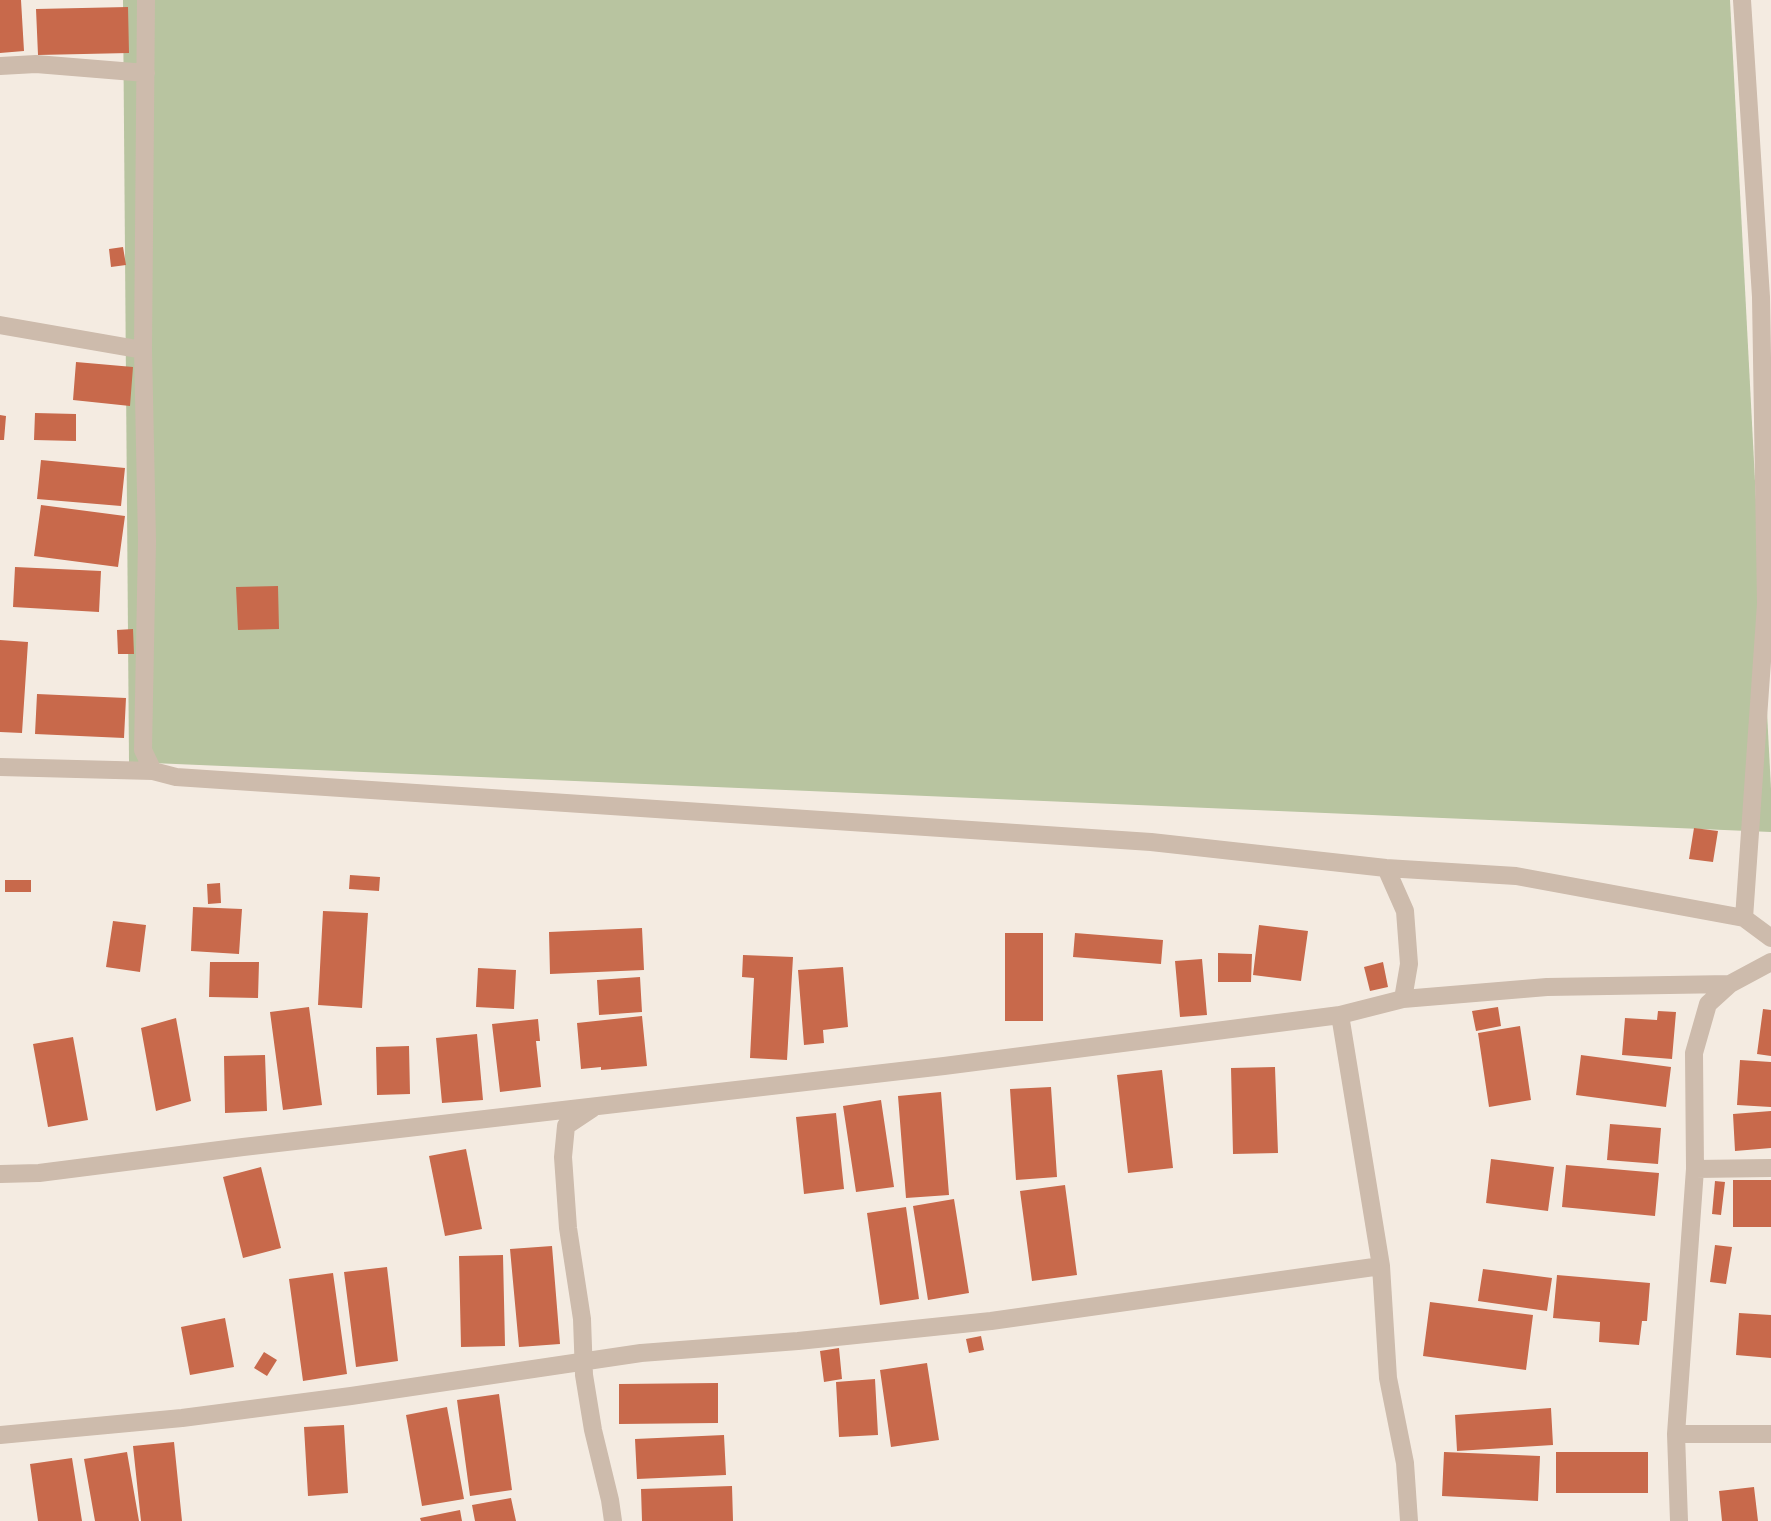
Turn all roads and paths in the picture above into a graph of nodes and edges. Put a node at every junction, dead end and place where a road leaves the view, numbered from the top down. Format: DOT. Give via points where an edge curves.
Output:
graph roads {
  1 [pos="146,0"];
  2 [pos="1742,0"];
  3 [pos="0,66"];
  4 [pos="146,73"];
  5 [pos="0,325"];
  6 [pos="143,350"];
  7 [pos="0,767"];
  8 [pos="153,771"];
  9 [pos="1386,868"];
  10 [pos="1744,918"];
  11 [pos="1771,938"];
  12 [pos="1771,962"];
  13 [pos="1730,984"];
  14 [pos="1403,999"];
  15 [pos="1340,1015"];
  16 [pos="596,1106"];
  17 [pos="1771,1168"];
  18 [pos="1695,1169"];
  19 [pos="0,1174"];
  20 [pos="1381,1266"];
  21 [pos="584,1362"];
  22 [pos="1676,1434"];
  23 [pos="1771,1434"];
  24 [pos="0,1435"];
  25 [pos="613,1521"];
  26 [pos="1407,1521"];
  27 [pos="1679,1521"];
  1 -- 4 [label="street"];
  2 -- 10 [label="street" via="1761,297 1766,604"];
  3 -- 4 [label="street" via="36,64"];
  4 -- 6 [label="street"];
  5 -- 6 [label="street"];
  6 -- 8 [label="street" via="143,750"];
  7 -- 8 [label="street"];
  8 -- 9 [label="street" via="176,777 1151,842"];
  9 -- 10 [label="street" via="1516,876"];
  9 -- 14 [label="street" via="1405,911 1409,964"];
  10 -- 11 [label="street"];
  12 -- 13 [label="street"];
  13 -- 14 [label="street" via="1547,987"];
  13 -- 18 [label="street" via="1709,1004 1694,1053"];
  14 -- 15 [label="street"];
  15 -- 16 [label="street"];
  15 -- 20 [label="street"];
  16 -- 19 [label="street"];
  16 -- 21 [label="street" via="566,1126 562,1157"];
  17 -- 18 [label="street"];
  18 -- 22 [label="street"];
  20 -- 21 [label="street" via="991,1321"];
  20 -- 26 [label="street" via="1388,1378 1405,1463"];
  21 -- 24 [label="street" via="182,1418"];
  21 -- 25 [label="street"];
  22 -- 23 [label="street"];
  22 -- 27 [label="street"];
}
